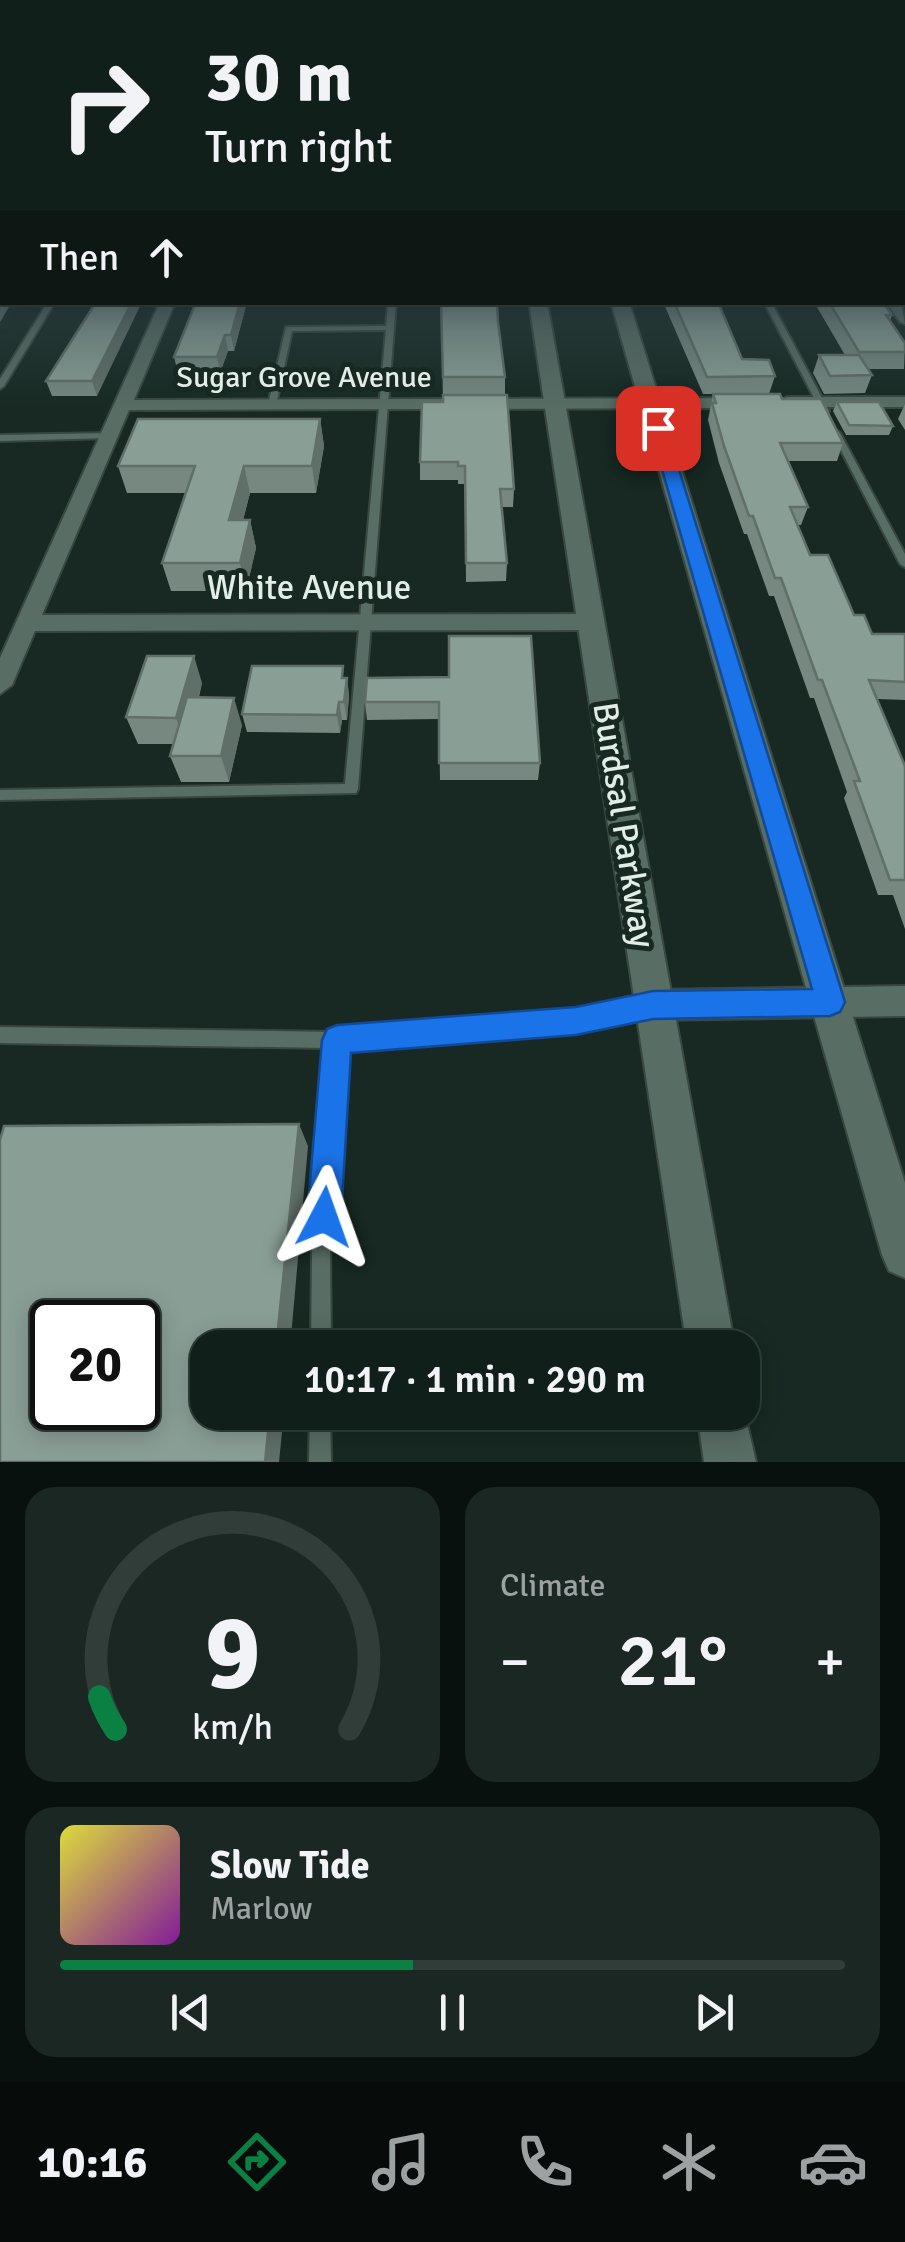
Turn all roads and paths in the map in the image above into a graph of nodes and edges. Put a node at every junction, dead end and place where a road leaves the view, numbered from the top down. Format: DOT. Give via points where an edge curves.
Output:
graph roads {
  1 [pos="50,305"];
  2 [pos="167,305"];
  3 [pos="392,305"];
  4 [pos="538,305"];
  5 [pos="621,305"];
  6 [pos="768,305"];
  7 [pos="389,328"];
  8 [pos="0,386"];
  9 [pos="820,402"];
  10 [pos="905,402"];
  11 [pos="650,403"];
  12 [pos="383,404"];
  13 [pos="554,404"];
  14 [pos="272,405"];
  15 [pos="122,406"];
  16 [pos="108,436"];
  17 [pos="0,438"];
  18 [pos="905,564"];
  19 [pos="27,622"];
  20 [pos="365,622"];
  21 [pos="590,622"];
  22 [pos="0,685"];
  23 [pos="0,796"];
  24 [pos="905,1001"];
  25 [pos="830,1002"];
  26 [pos="653,1005"];
  27 [pos="0,1035"];
  28 [pos="337,1040"];
  29 [pos="905,1255"];
  30 [pos="321,1330"];
  31 [pos="708,1330"];
  32 [pos="320,1430"];
  33 [pos="725,1430"];
  34 [pos="320,1462"];
  35 [pos="730,1462"];
  1 -- 8 [label="lane"];
  2 -- 15 [label="street"];
  3 -- 7 [label="lane"];
  4 -- 13 [label="street, Burdsal Parkway"];
  5 -- 11 [label="street"];
  6 -- 9 [label="lane"];
  7 -- 12 [label="lane"];
  7 -- 14 [label="lane" via="289,329"];
  9 -- 10 [label="street, Sugar Grove Avenue"];
  9 -- 11 [label="street, Sugar Grove Avenue"];
  9 -- 18 [label="lane"];
  11 -- 13 [label="street, Sugar Grove Avenue"];
  11 -- 25 [label="street"];
  12 -- 13 [label="street, Sugar Grove Avenue"];
  12 -- 14 [label="street, Sugar Grove Avenue"];
  12 -- 20 [label="lane"];
  13 -- 21 [label="street, Burdsal Parkway"];
  14 -- 15 [label="street, Sugar Grove Avenue"];
  15 -- 16 [label="street"];
  16 -- 17 [label="lane"];
  16 -- 19 [label="street"];
  19 -- 20 [label="street, White Avenue"];
  19 -- 22 [label="street"];
  20 -- 21 [label="street, White Avenue"];
  20 -- 23 [label="lane" via="351,789"];
  21 -- 26 [label="street, Burdsal Parkway"];
  24 -- 25 [label="street"];
  25 -- 26 [label="street"];
  25 -- 29 [label="street"];
  26 -- 28 [label="lane" via="576,1021"];
  26 -- 31 [label="street, Burdsal Parkway"];
  27 -- 28 [label="lane"];
  28 -- 30 [label="lane"];
  32 -- 34 [label="lane"];
  33 -- 35 [label="street"];
}
